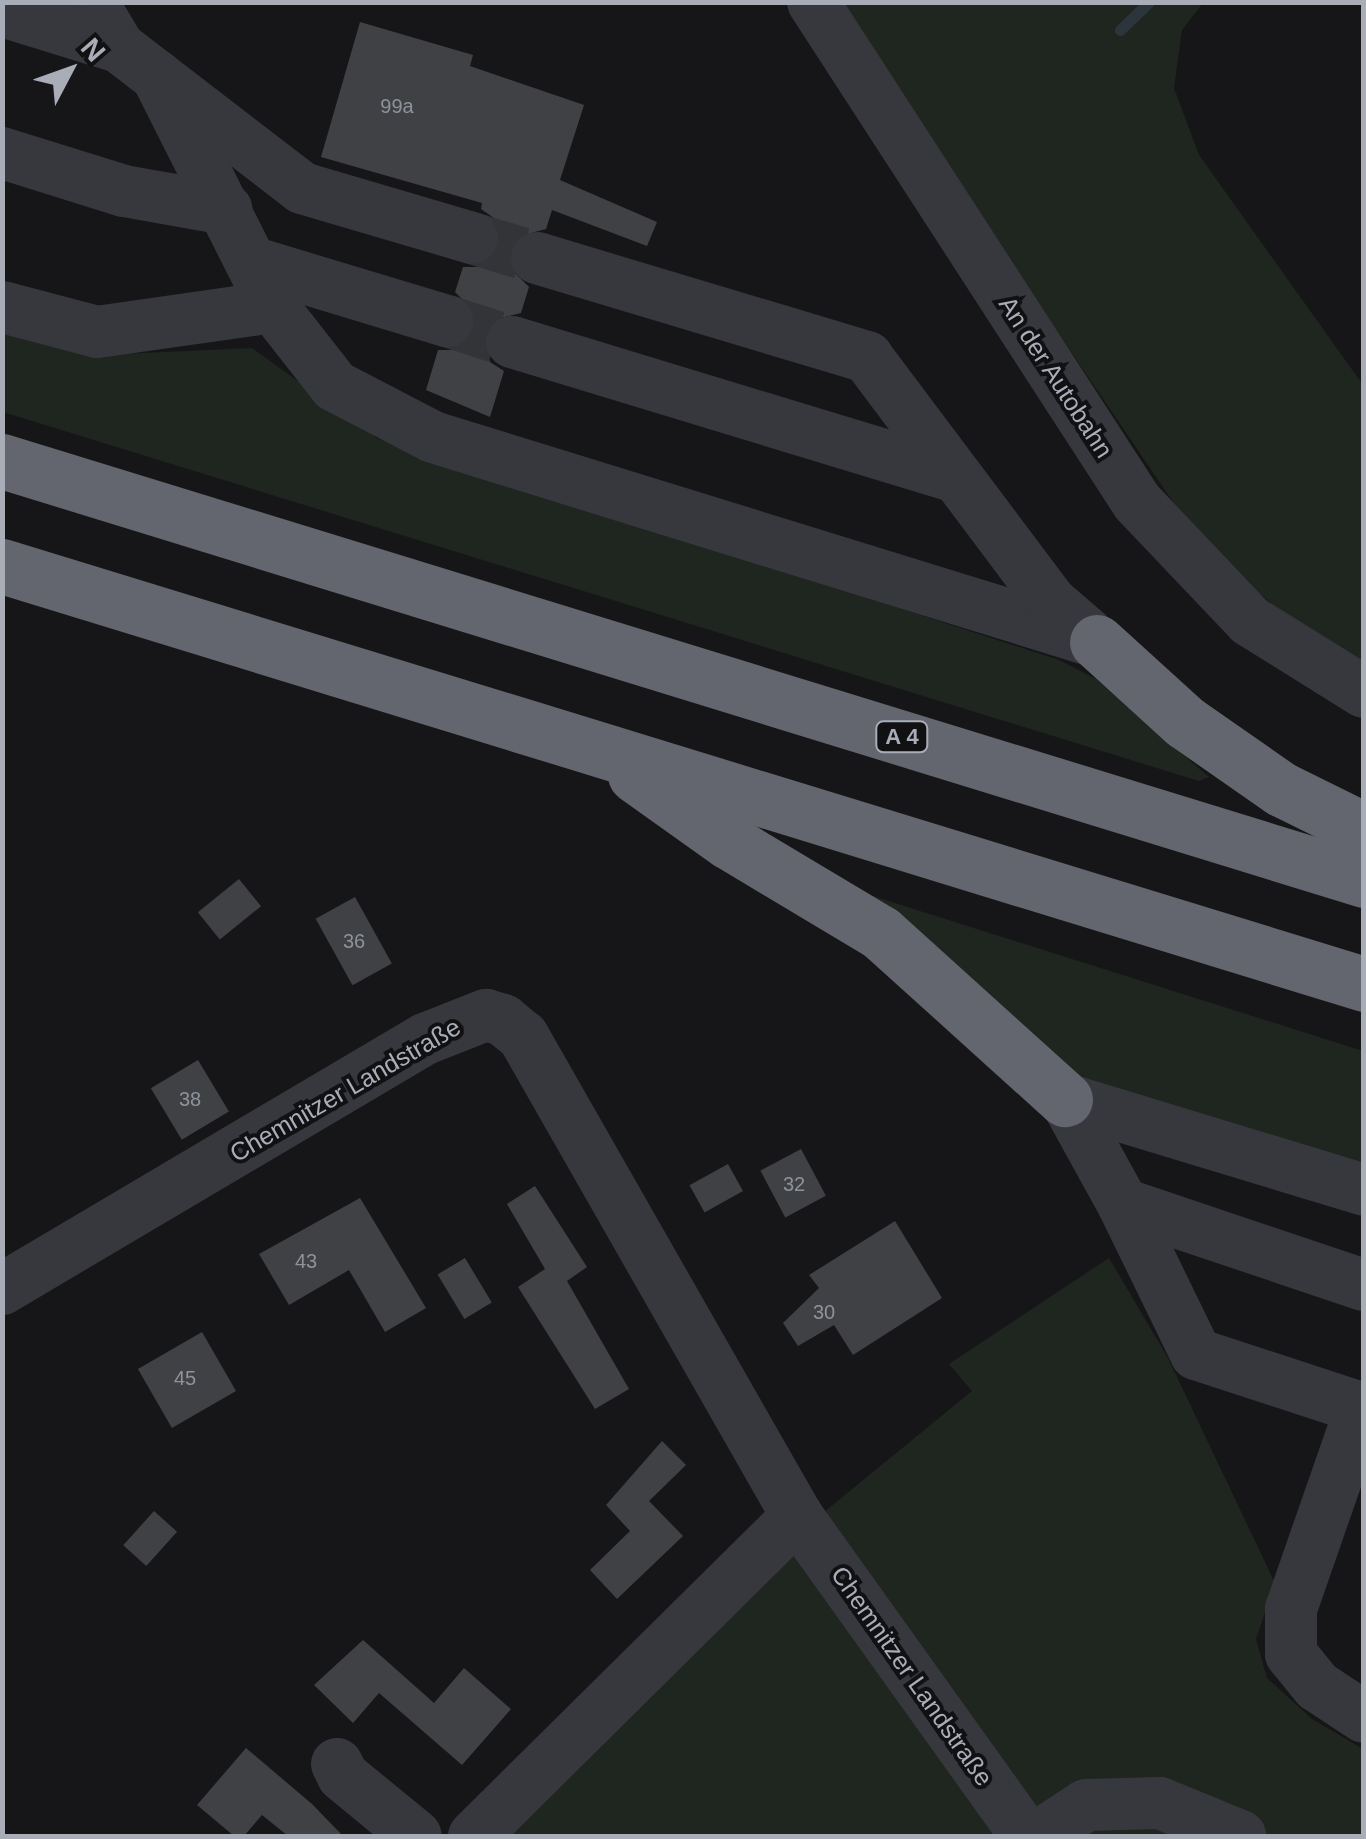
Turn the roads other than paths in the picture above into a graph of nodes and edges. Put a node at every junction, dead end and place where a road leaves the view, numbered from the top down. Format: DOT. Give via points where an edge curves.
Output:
graph roads {
  1 [pos="92,2"];
  2 [pos="812,2"];
  3 [pos="2,11"];
  4 [pos="138,61"];
  5 [pos="2,153"];
  6 [pos="226,210"];
  7 [pos="472,238"];
  8 [pos="537,258"];
  9 [pos="262,284"];
  10 [pos="2,306"];
  11 [pos="446,321"];
  12 [pos="512,342"];
  13 [pos="2,461"];
  14 [pos="956,477"];
  15 [pos="2,566"];
  16 [pos="1097,642"];
  17 [pos="1364,692"];
  18 [pos="596,748"];
  19 [pos="1364,830"];
  20 [pos="1364,880"];
  21 [pos="1364,984"];
  22 [pos="1065,1099"];
  23 [pos="1364,1190"];
  24 [pos="1123,1204"];
  25 [pos="1364,1285"];
  26 [pos="2,1289"];
  27 [pos="1362,1408"];
  28 [pos="797,1516"];
  29 [pos="1364,1717"];
  30 [pos="337,1764"];
  31 [pos="416,1836"];
  32 [pos="474,1836"];
  33 [pos="1026,1836"];
  34 [pos="1039,1836"];
  35 [pos="1240,1836"];
  1 -- 4 [label="street"];
  2 -- 17 [label="street, An der Autobahn" via="1136,502 1250,621"];
  3 -- 4 [label="street"];
  4 -- 6 [label="street"];
  4 -- 7 [label="street" via="302,188"];
  5 -- 6 [label="street" via="124,191"];
  6 -- 9 [label="street"];
  8 -- 14 [label="street" via="867,357"];
  9 -- 10 [label="street" via="97,332"];
  9 -- 11 [label="street"];
  9 -- 16 [label="street" via="335,386 433,437"];
  12 -- 14 [label="street"];
  13 -- 20 [label="highway, A 4"];
  14 -- 16 [label="street" via="1052,603"];
  15 -- 18 [label="highway"];
  16 -- 19 [label="highway" via="1185,722 1281,789"];
  18 -- 21 [label="highway"];
  18 -- 22 [label="highway" via="729,842 881,933"];
  22 -- 23 [label="street"];
  22 -- 24 [label="street"];
  24 -- 25 [label="street"];
  24 -- 27 [label="street" via="1196,1354"];
  26 -- 28 [label="street, Chemnitzer Landstraße" via="425,1039 486,1016 504,1020 523,1036"];
  27 -- 29 [label="street" via="1292,1610 1290,1654 1318,1686"];
  28 -- 32 [label="street"];
  28 -- 33 [label="street, Chemnitzer Landstraße"];
  30 -- 31 [label="street"];
  34 -- 35 [label="street" via="1086,1805 1160,1803"];
}
